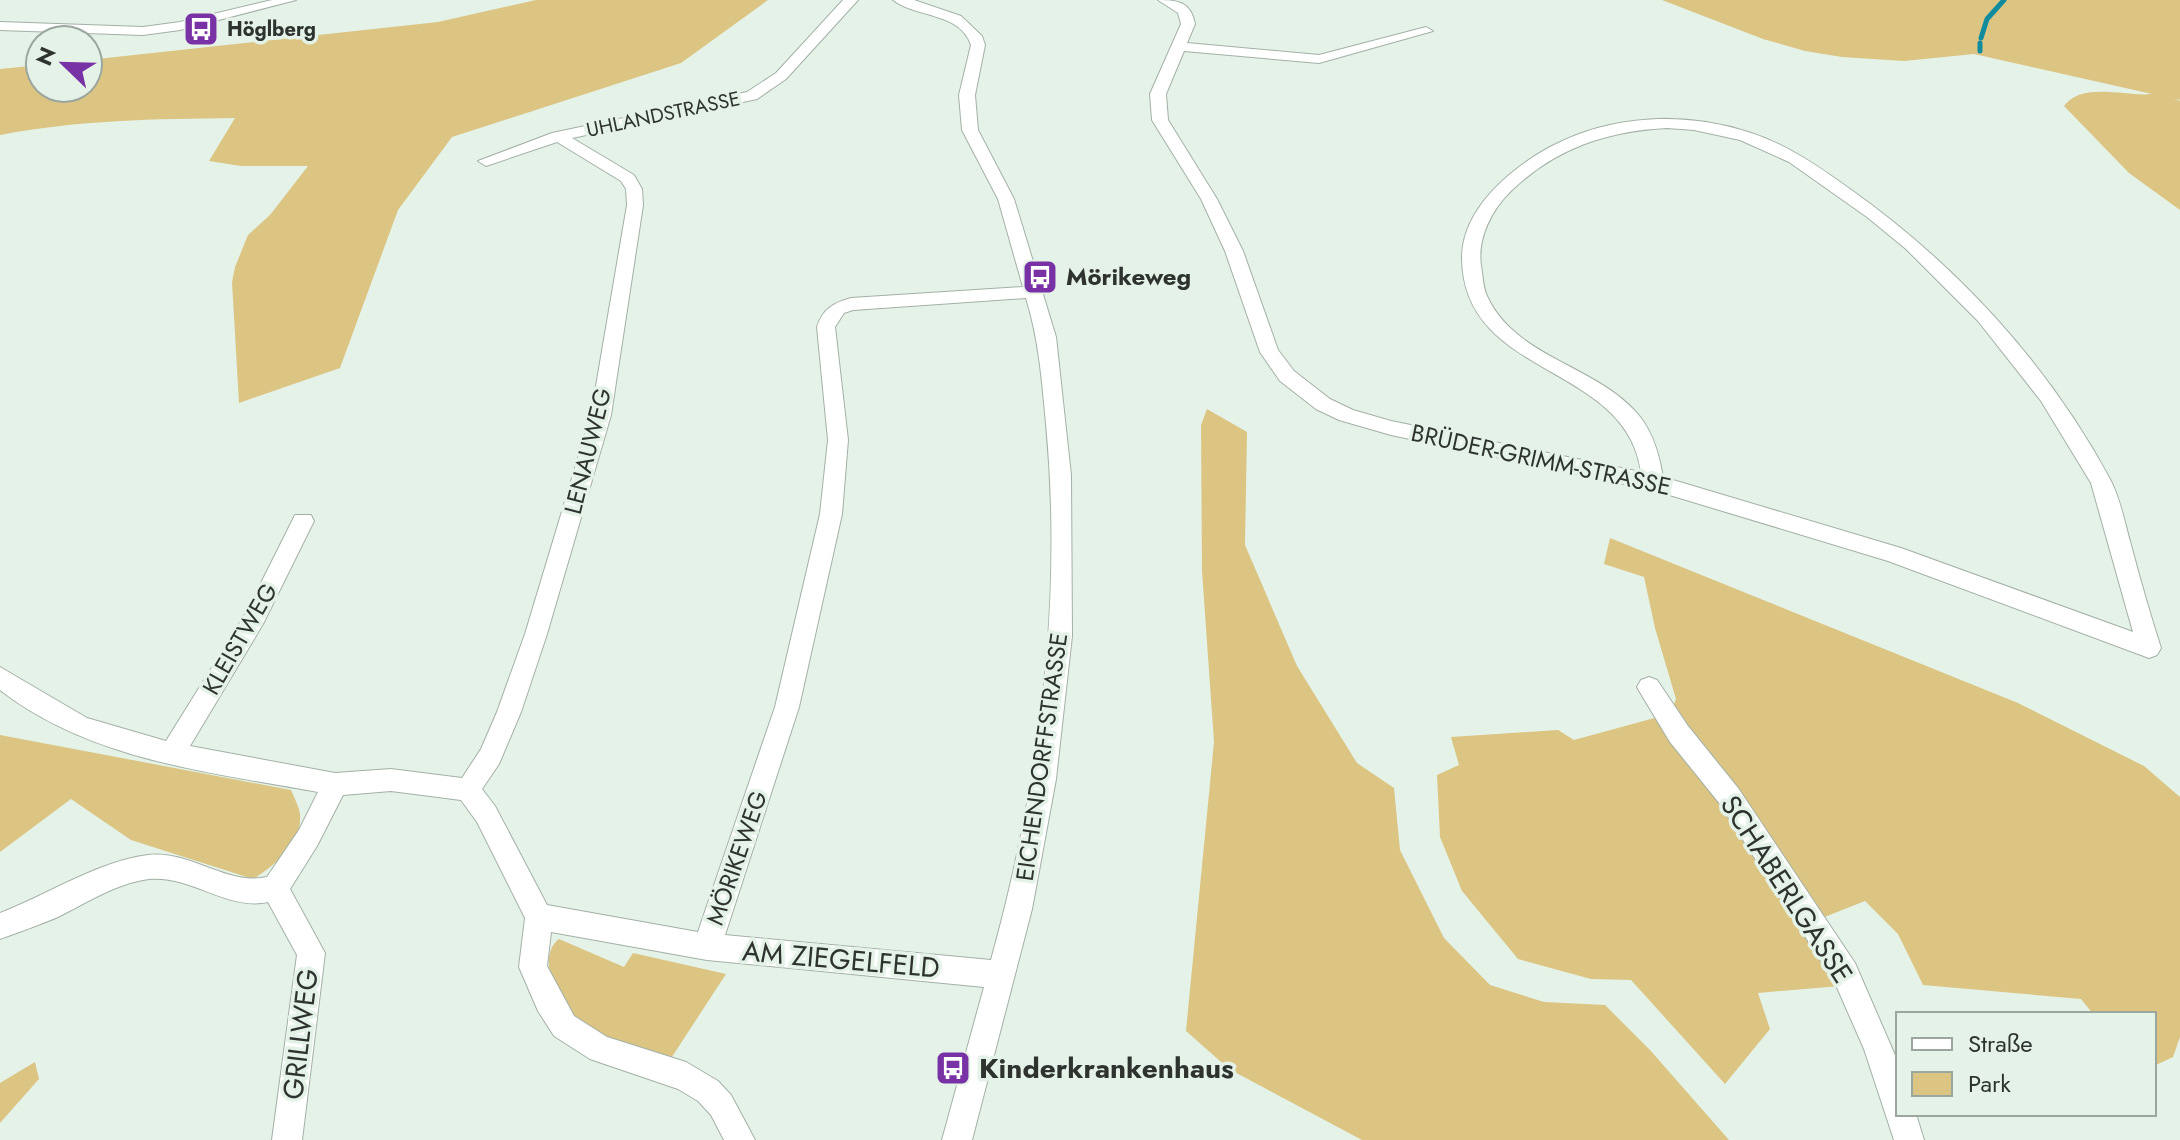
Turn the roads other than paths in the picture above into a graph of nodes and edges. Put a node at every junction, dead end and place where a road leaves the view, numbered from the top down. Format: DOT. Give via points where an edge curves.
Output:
graph roads {
  1 [pos="210,0"];
  2 [pos="289,0"];
  3 [pos="851,0"];
  4 [pos="900,0"];
  5 [pos="1165,0"];
  6 [pos="215,18"];
  7 [pos="0,26"];
  8 [pos="1426,31"];
  9 [pos="1177,46"];
  10 [pos="558,136"];
  11 [pos="486,161"];
  12 [pos="1035,292"];
  13 [pos="1653,482"];
  14 [pos="303,521"];
  15 [pos="0,677"];
  16 [pos="1649,687"];
  17 [pos="172,754"];
  18 [pos="335,784"];
  19 [pos="468,790"];
  20 [pos="275,888"];
  21 [pos="539,917"];
  22 [pos="0,926"];
  23 [pos="707,947"];
  24 [pos="1002,975"];
  25 [pos="1896,1100"];
  26 [pos="1902,1116"];
  27 [pos="287,1140"];
  28 [pos="740,1140"];
  29 [pos="957,1140"];
  30 [pos="1909,1140"];
  1 -- 6 [label="street"];
  2 -- 6 [label="street"];
  3 -- 10 [label="street, UHLANDSTRASSE" via="781,76 752,96"];
  4 -- 12 [label="street, EICHENDORFFSTRASSE" via="956,19 975,36 978,45 967,95 970,130 1006,199"];
  5 -- 9 [label="street, BRÜDER-GRIMM-STRASSE" via="1184,9 1188,24"];
  6 -- 7 [label="street" via="143,31"];
  8 -- 9 [label="street" via="1319,59"];
  9 -- 13 [label="street, BRÜDER-GRIMM-STRASSE" via="1158,94 1160,120 1209,199 1234,251 1269,352 1287,376 1323,404 1361,420"];
  10 -- 11 [label="street, UHLANDSTRASSE"];
  10 -- 19 [label="street, LENAUWEG" via="628,178 635,205 601,415 523,673 490,756"];
  12 -- 23 [label="street, MÖRIKEWEG" via="851,304 829,318 826,337 838,440 831,514 787,707"];
  12 -- 24 [label="street, EICHENDORFFSTRASSE" via="1047,337 1058,428 1061,636 1041,793"];
  13 -- 13 [label="street, BRÜDER-GRIMM-STRASSE" via="1893,554 2149,648 2104,486 2007,342 1956,287 1856,200 1769,145 1708,127 1640,124 1595,134 1546,156 1496,198 1477,230 1471,257 1474,283 1488,317 1522,347 1618,407 1645,442"];
  14 -- 17 [label="street, KLEISTWEG" via="255,617"];
  15 -- 17 [label="street" via="81,727"];
  16 -- 25 [label="street, SCHABERLGASSE" via="1729,796 1845,973"];
  17 -- 18 [label="street"];
  18 -- 19 [label="street" via="391,780"];
  18 -- 20 [label="street"];
  19 -- 21 [label="street" via="486,814"];
  20 -- 22 [label="street" via="252,893 182,870 149,867 100,882"];
  20 -- 27 [label="street, GRILLWEG" via="311,953"];
  21 -- 23 [label="street, AM ZIEGELFELD"];
  21 -- 28 [label="street" via="533,967 564,1026 600,1049 686,1077 708,1091"];
  23 -- 24 [label="street, AM ZIEGELFELD"];
  24 -- 29 [label="street, EICHENDORFFSTRASSE"];
  26 -- 30 [label="street"];
}
